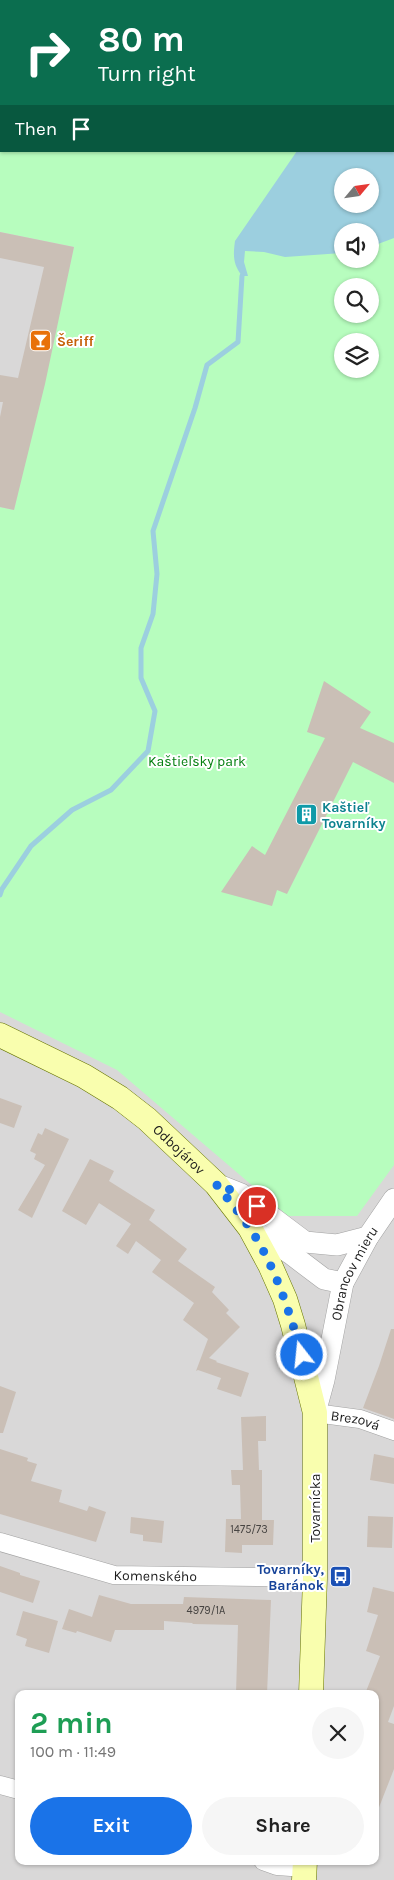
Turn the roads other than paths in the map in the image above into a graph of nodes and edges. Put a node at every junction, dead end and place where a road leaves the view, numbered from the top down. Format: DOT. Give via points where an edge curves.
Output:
graph roads {
  1 [pos="0,1035"];
  2 [pos="216,1184"];
  3 [pos="394,1199"];
  4 [pos="250,1228"];
  5 [pos="368,1237"];
  6 [pos="344,1283"];
  7 [pos="315,1413"];
  8 [pos="394,1431"];
  9 [pos="0,1542"];
  10 [pos="315,1578"];
  11 [pos="311,1690"];
  12 [pos="0,1785"];
  13 [pos="15,1789"];
  14 [pos="274,1865"];
  15 [pos="305,1870"];
  1 -- 2 [label="main road, Odbojárov" via="84,1076 120,1098 171,1140"];
  2 -- 4 [label="main road, Odbojárov"];
  2 -- 5 [label="street" via="241,1194 305,1242 337,1245"];
  3 -- 5 [label="street, Obrancov mieru"];
  4 -- 6 [label="street" via="324,1278"];
  4 -- 7 [label="main road, Odbojárov" via="285,1299"];
  5 -- 6 [label="street, Obrancov mieru"];
  6 -- 7 [label="street, Obrancov mieru"];
  7 -- 8 [label="street, Brezová" via="360,1419"];
  7 -- 10 [label="main road, Tovarnícka"];
  9 -- 10 [label="street, Komenského" via="114,1576"];
  10 -- 11 [label="main road, Tovarnícka"];
  12 -- 13 [label="street"];
  14 -- 15 [label="street"];
}
